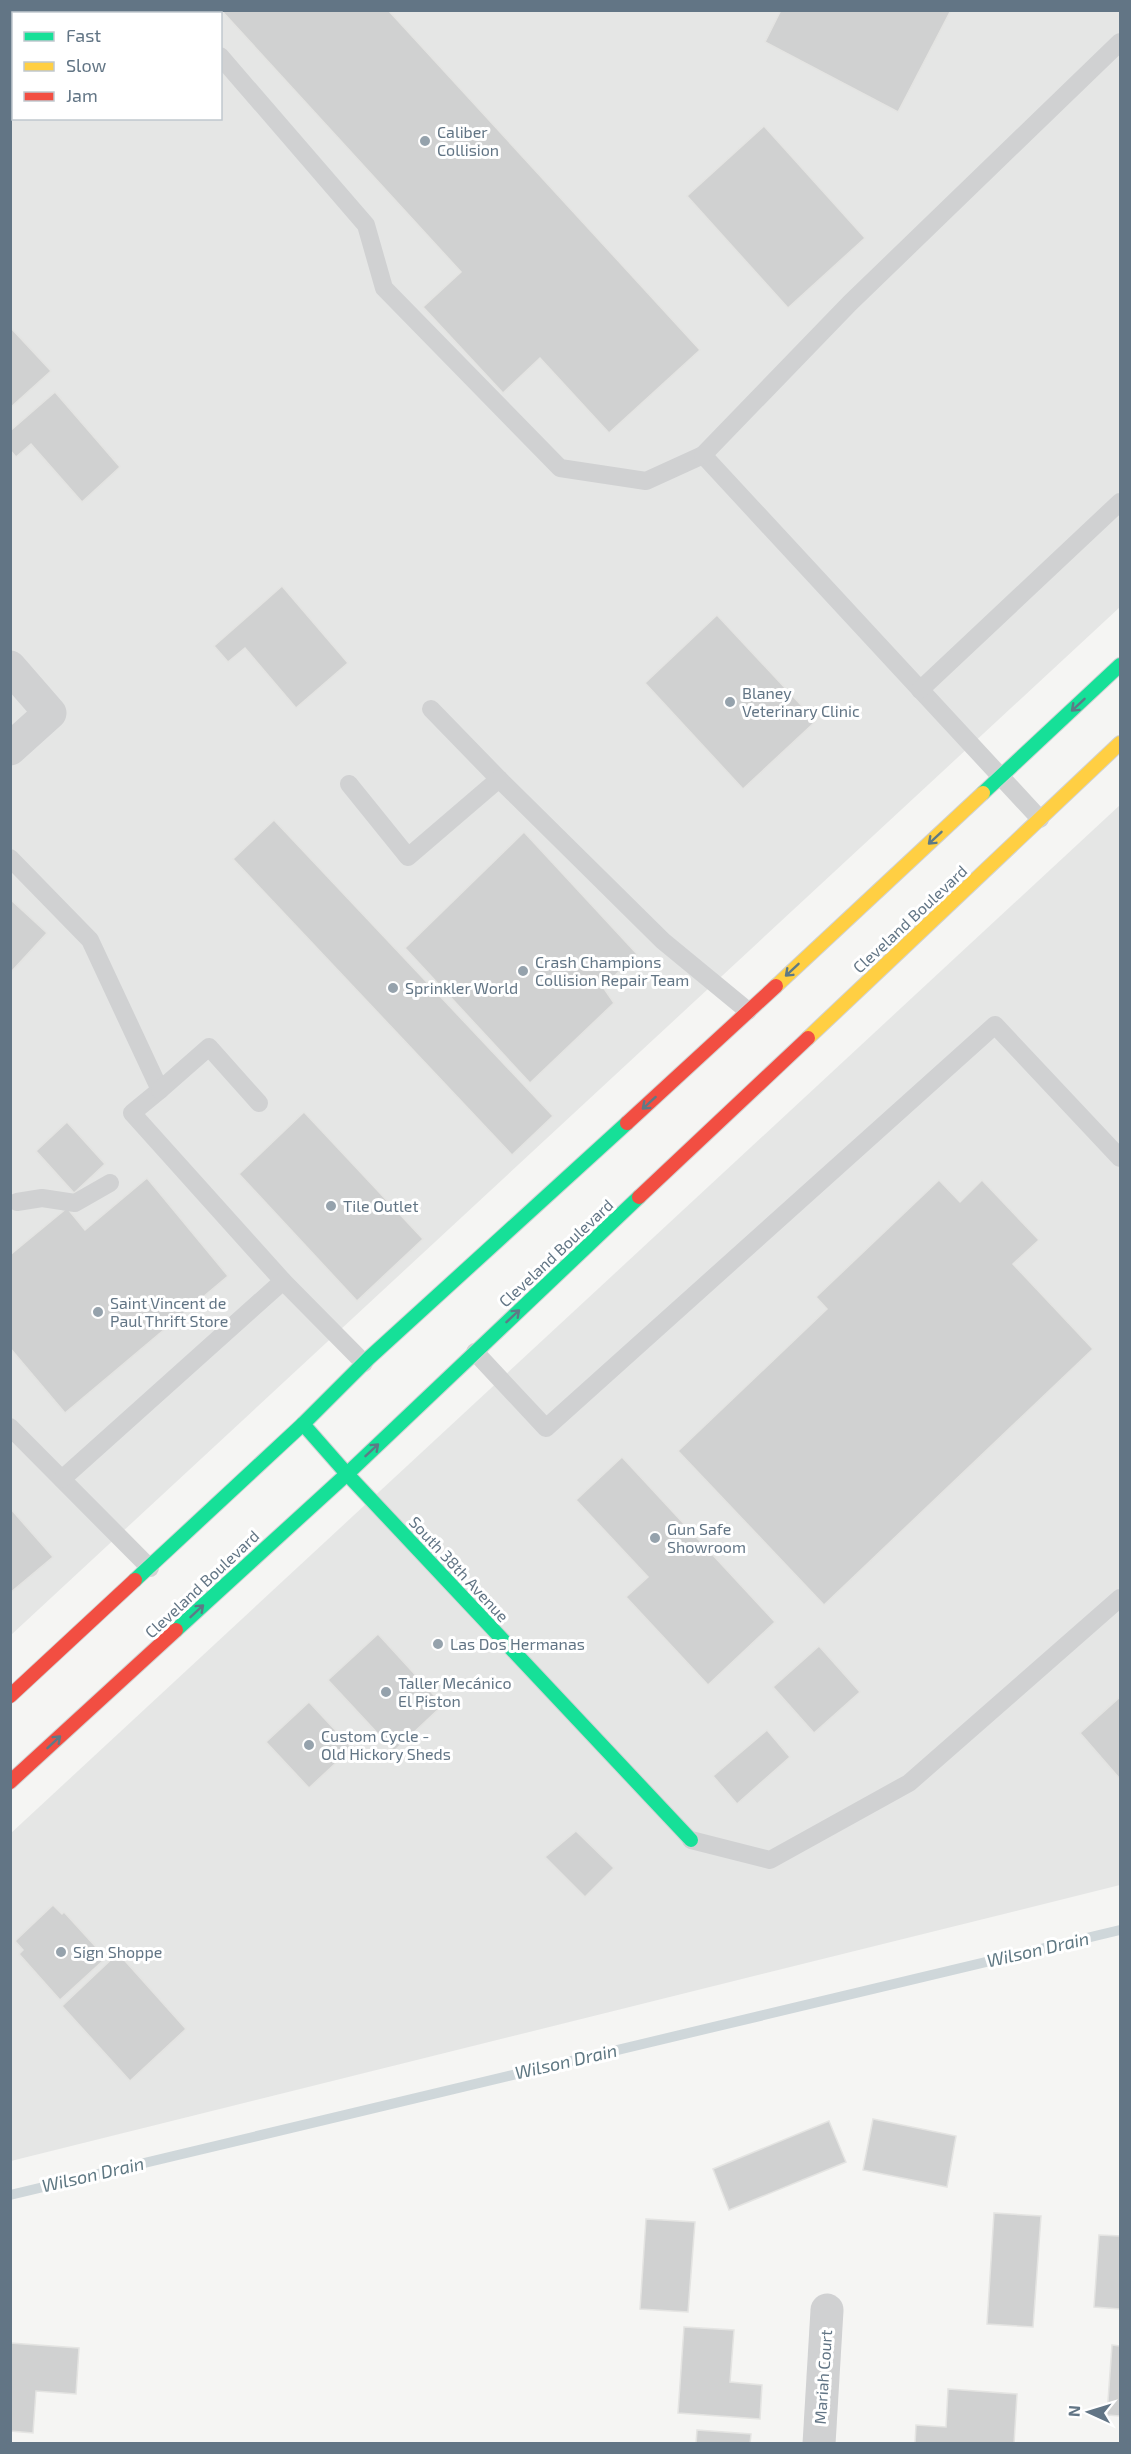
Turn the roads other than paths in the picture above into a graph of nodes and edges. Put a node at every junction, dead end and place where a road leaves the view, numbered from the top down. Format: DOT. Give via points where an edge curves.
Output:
graph roads {
  1 [pos="1120,42"];
  2 [pos="222,58"];
  3 [pos="704,455"];
  4 [pos="1120,502"];
  5 [pos="1120,665"];
  6 [pos="10,668"];
  7 [pos="920,690"];
  8 [pos="431,709"];
  9 [pos="1120,743"];
  10 [pos="10,749"];
  11 [pos="1001,777"];
  12 [pos="499,779"];
  13 [pos="349,784"];
  14 [pos="1040,819"];
  15 [pos="10,858"];
  16 [pos="748,1011"];
  17 [pos="160,1090"];
  18 [pos="259,1103"];
  19 [pos="1120,1158"];
  20 [pos="110,1183"];
  21 [pos="13,1202"];
  22 [pos="283,1281"];
  23 [pos="475,1352"];
  24 [pos="364,1363"];
  25 [pos="303,1424"];
  26 [pos="10,1427"];
  27 [pos="347,1474"];
  28 [pos="62,1479"];
  29 [pos="150,1568"];
  30 [pos="1120,1598"];
  31 [pos="10,1696"];
  32 [pos="10,1782"];
  33 [pos="691,1840"];
  34 [pos="827,2310"];
  35 [pos="819,2444"];
  1 -- 3 [label="lane" via="850,303"];
  2 -- 3 [label="lane" via="366,225 384,288 560,468 646,481"];
  3 -- 7 [label="lane"];
  4 -- 7 [label="lane"];
  5 -- 11 [label="main road, one-way"];
  6 -- 10 [label="street" via="50,713"];
  7 -- 11 [label="lane"];
  8 -- 12 [label="lane"];
  9 -- 14 [label="main road, Cleveland Boulevard"];
  11 -- 14 [label="lane"];
  11 -- 16 [label="main road, one-way"];
  12 -- 13 [label="lane" via="408,857"];
  12 -- 16 [label="lane" via="663,941"];
  23 -- 14 [label="main road, Cleveland Boulevard, one-way"];
  15 -- 17 [label="lane" via="90,940"];
  16 -- 24 [label="main road, one-way"];
  17 -- 18 [label="lane" via="209,1047"];
  17 -- 22 [label="lane" via="132,1113"];
  19 -- 23 [label="lane" via="995,1024 546,1428"];
  20 -- 21 [label="lane" via="75,1203 42,1198"];
  22 -- 24 [label="lane"];
  22 -- 28 [label="lane"];
  27 -- 23 [label="main road, Cleveland Boulevard, one-way"];
  24 -- 25 [label="main road"];
  25 -- 27 [label="main road, South 38th Avenue"];
  25 -- 29 [label="main road"];
  26 -- 28 [label="lane"];
  32 -- 27 [label="main road, Cleveland Boulevard, one-way"];
  27 -- 33 [label="main road, South 38th Avenue"];
  28 -- 29 [label="lane"];
  29 -- 31 [label="main road"];
  30 -- 33 [label="lane" via="909,1783 770,1860"];
  34 -- 35 [label="street, Mariah Court"];
}
